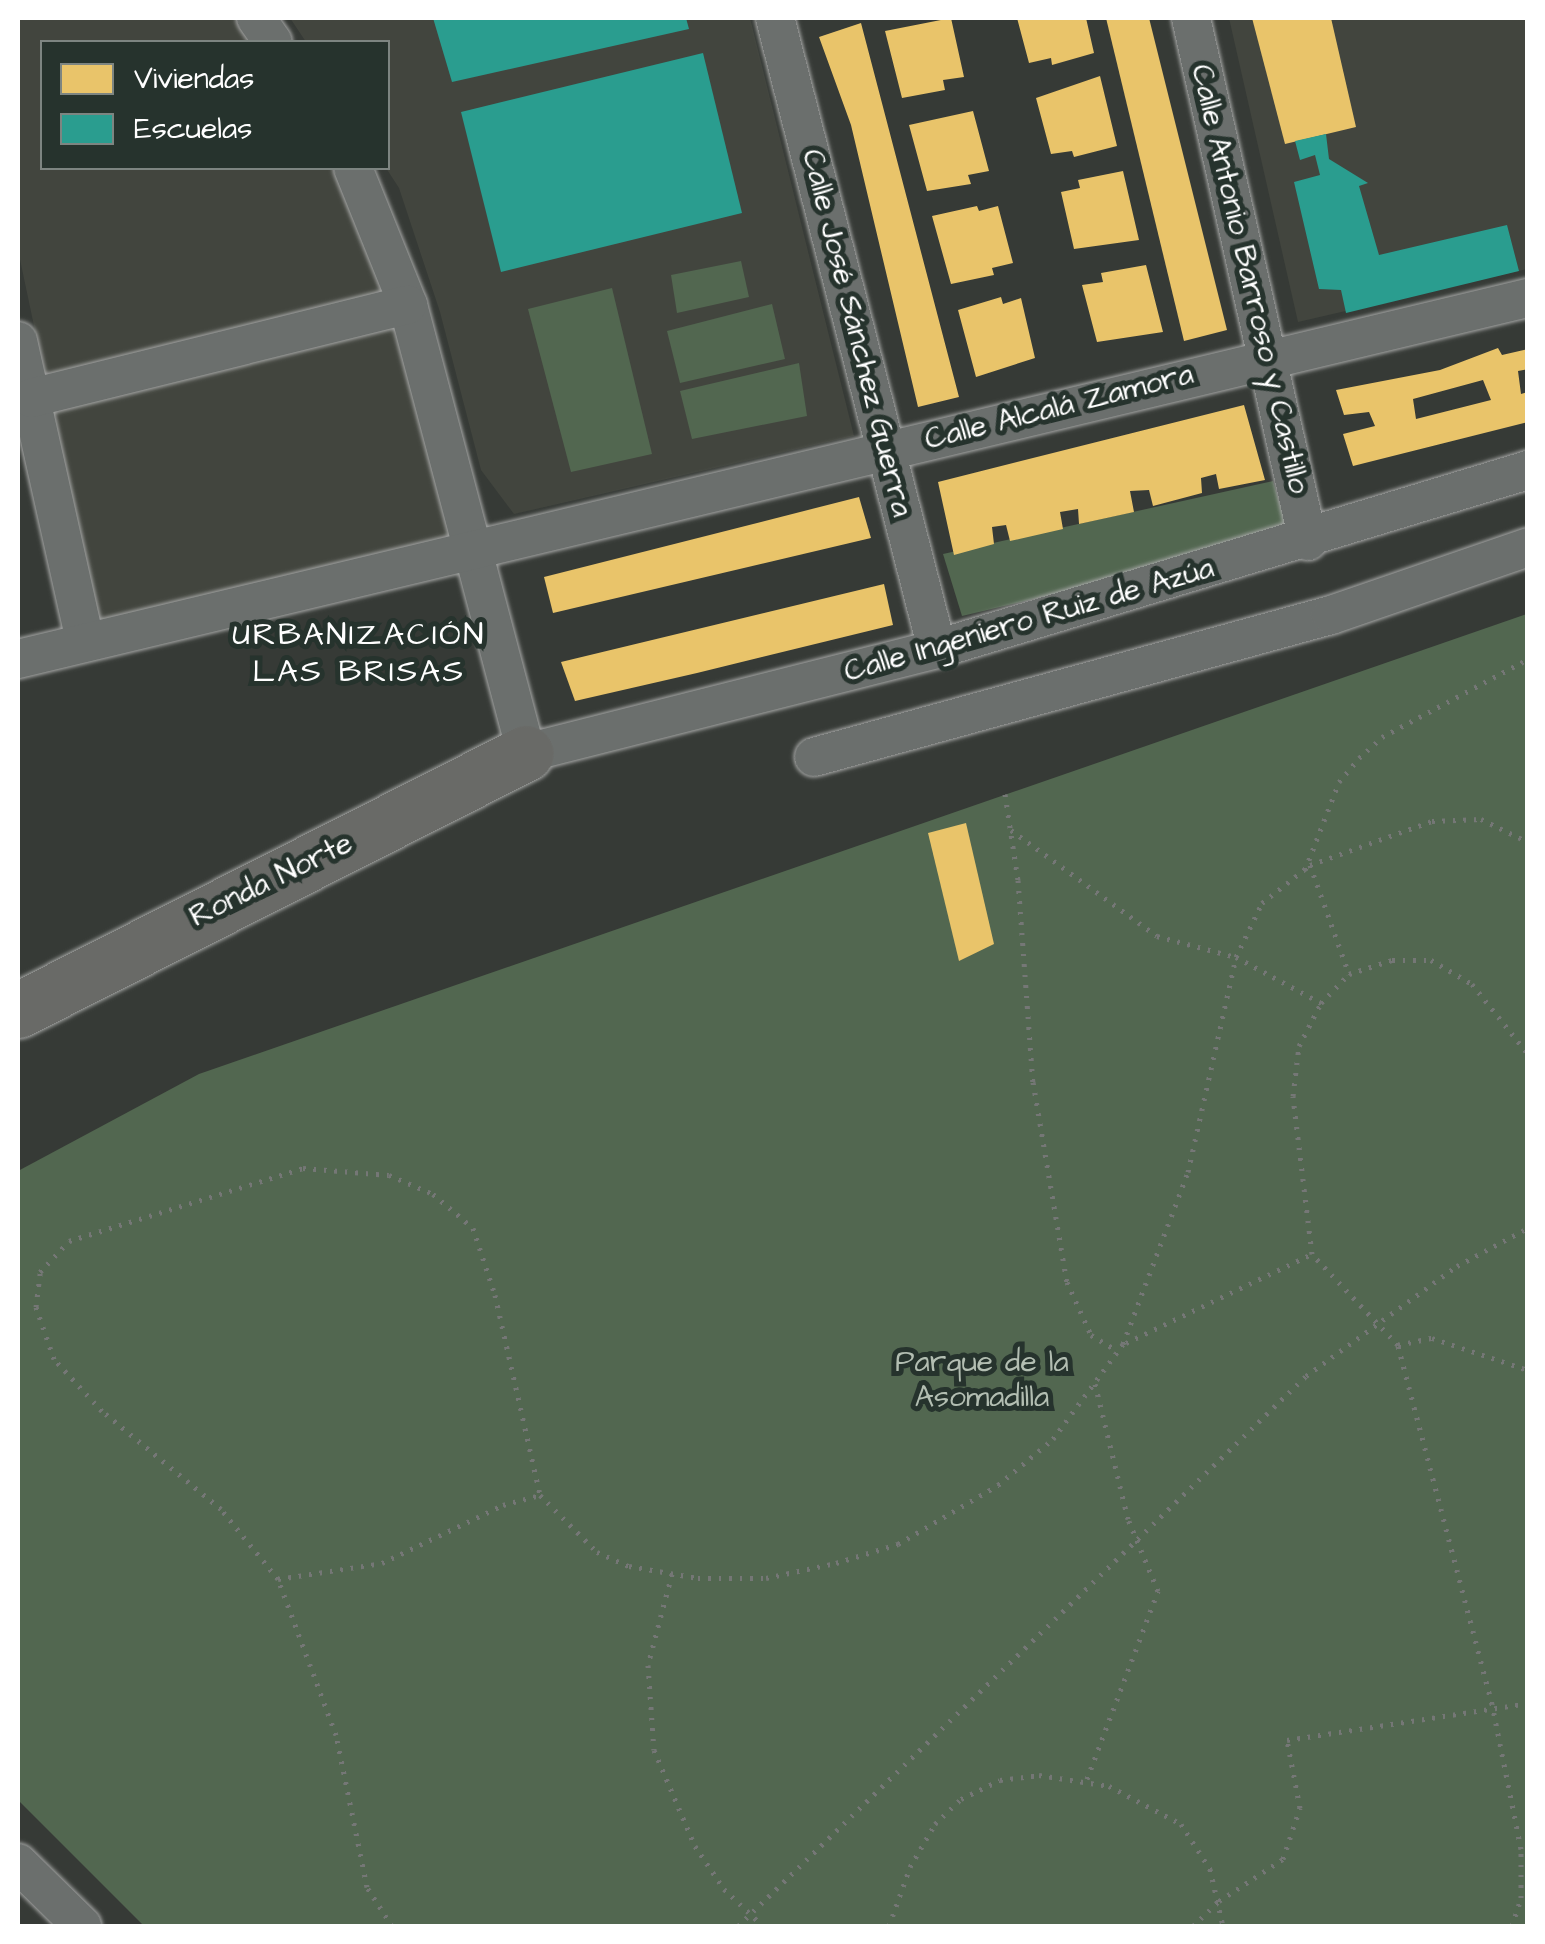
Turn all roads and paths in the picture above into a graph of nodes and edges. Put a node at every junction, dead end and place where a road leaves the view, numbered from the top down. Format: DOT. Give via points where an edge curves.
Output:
graph roads {
  1 [pos="256,18"];
  2 [pos="776,18"];
  3 [pos="1191,18"];
  4 [pos="272,40"];
  5 [pos="354,170"];
  6 [pos="1528,298"];
  7 [pos="408,305"];
  8 [pos="18,341"];
  9 [pos="1268,356"];
  10 [pos="31,398"];
  11 [pos="888,449"];
  12 [pos="1528,470"];
  13 [pos="1308,541"];
  14 [pos="474,546"];
  15 [pos="1528,548"];
  16 [pos="85,642"];
  17 [pos="937,649"];
  18 [pos="1528,659"];
  19 [pos="18,660"];
  20 [pos="526,754"];
  21 [pos="814,757"];
  22 [pos="1004,794"];
  23 [pos="1011,830"];
  24 [pos="1528,842"];
  25 [pos="1308,867"];
  26 [pos="149,940"];
  27 [pos="1236,957"];
  28 [pos="18,973"];
  29 [pos="1349,974"];
  30 [pos="1321,1003"];
  31 [pos="18,1010"];
  32 [pos="1528,1054"];
  33 [pos="1528,1228"];
  34 [pos="1312,1254"];
  35 [pos="1379,1322"];
  36 [pos="1123,1344"];
  37 [pos="1398,1345"];
  38 [pos="1118,1351"];
  39 [pos="1528,1370"];
  40 [pos="1095,1384"];
  41 [pos="540,1495"];
  42 [pos="1141,1538"];
  43 [pos="672,1574"];
  44 [pos="278,1579"];
  45 [pos="1528,1703"];
  46 [pos="1492,1704"];
  47 [pos="1087,1778"];
  48 [pos="18,1863"];
  49 [pos="1218,1901"];
  50 [pos="748,1912"];
  51 [pos="82,1926"];
  52 [pos="392,1926"];
  53 [pos="738,1926"];
  54 [pos="763,1926"];
  55 [pos="889,1926"];
  56 [pos="1193,1926"];
  57 [pos="1223,1926"];
  58 [pos="1512,1926"];
  1 -- 4 [label="street"];
  2 -- 11 [label="street, Calle José Sánchez Guerra"];
  3 -- 9 [label="street, Calle Antonio Barroso y Castillo"];
  5 -- 7 [label="street"];
  6 -- 9 [label="street, Calle Alcalá Zamora"];
  7 -- 10 [label="street"];
  7 -- 14 [label="street"];
  8 -- 10 [label="street"];
  9 -- 11 [label="street, Calle Alcalá Zamora"];
  9 -- 13 [label="street, Calle Antonio Barroso y Castillo"];
  10 -- 16 [label="street"];
  11 -- 14 [label="street, Calle Alcalá Zamora"];
  11 -- 17 [label="street, Calle José Sánchez Guerra"];
  12 -- 13 [label="street, Calle Ingeniero Ruiz de Azúa"];
  13 -- 17 [label="street, Calle Ingeniero Ruiz de Azúa"];
  14 -- 16 [label="street, Calle Alcalá Zamora"];
  14 -- 20 [label="street"];
  15 -- 21 [label="street" via="1331,614"];
  16 -- 19 [label="street, Calle Alcalá Zamora"];
  17 -- 20 [label="street, Calle Ingeniero Ruiz de Azúa"];
  18 -- 25 [label="path" via="1400,727 1359,758 1333,795"];
  20 -- 26 [label="highway, Ronda Norte"];
  22 -- 23 [label="path"];
  23 -- 27 [label="path" via="1126,919 1157,936"];
  23 -- 38 [label="path" via="1033,1082 1067,1282 1091,1335"];
  24 -- 25 [label="path" via="1481,818 1432,820"];
  25 -- 27 [label="path" via="1262,903"];
  25 -- 29 [label="path"];
  26 -- 28 [label="highway" via="79,951"];
  26 -- 31 [label="highway, Ronda Norte"];
  27 -- 30 [label="path"];
  27 -- 36 [label="path" via="1188,1172"];
  29 -- 30 [label="path"];
  29 -- 32 [label="path" via="1392,960 1431,960 1472,984"];
  30 -- 34 [label="path" via="1299,1046 1293,1096"];
  33 -- 35 [label="path" via="1456,1266"];
  34 -- 35 [label="path"];
  34 -- 36 [label="path"];
  35 -- 37 [label="path"];
  35 -- 42 [label="path" via="1306,1376"];
  36 -- 38 [label="path"];
  37 -- 39 [label="path" via="1432,1338"];
  37 -- 46 [label="path"];
  38 -- 40 [label="path"];
  40 -- 42 [label="path" via="1128,1519"];
  40 -- 43 [label="path" via="1052,1439 998,1485 898,1544 766,1578"];
  41 -- 43 [label="path" via="597,1552"];
  41 -- 44 [label="path" via="503,1505 382,1563"];
  41 -- 44 [label="path" via="495,1294 473,1228 433,1194 389,1175 303,1168 69,1242 40,1272 36,1308 54,1359 102,1411 221,1509"];
  42 -- 47 [label="path" via="1158,1590"];
  42 -- 50 [label="path"];
  43 -- 50 [label="path" via="648,1665 654,1750 695,1846"];
  44 -- 52 [label="path" via="336,1735 367,1887"];
  45 -- 46 [label="path"];
  46 -- 49 [label="path" via="1287,1740 1300,1808 1283,1860"];
  46 -- 58 [label="path" via="1522,1848"];
  47 -- 49 [label="path" via="1136,1795 1181,1824 1198,1843"];
  47 -- 55 [label="path" via="1000,1780 961,1799 935,1824 910,1867"];
  48 -- 51 [label="street"];
  49 -- 56 [label="path"];
  49 -- 57 [label="path"];
  50 -- 53 [label="path"];
  50 -- 54 [label="path"];
}
